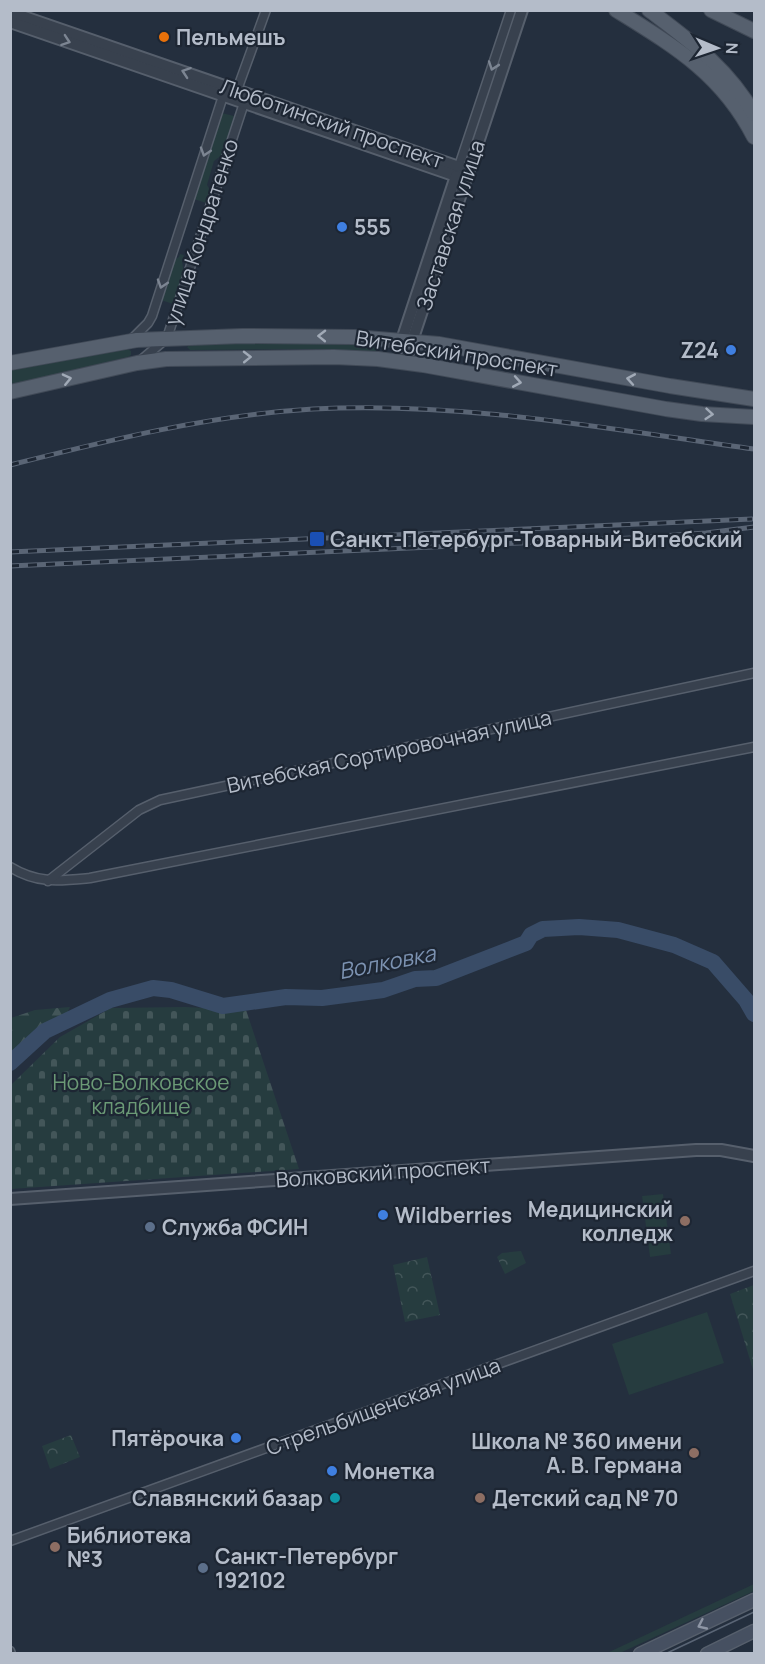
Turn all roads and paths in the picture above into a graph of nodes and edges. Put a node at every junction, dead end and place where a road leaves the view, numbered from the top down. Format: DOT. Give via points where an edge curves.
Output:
graph roads {
  1 [pos="266,10"];
  2 [pos="511,10"];
  3 [pos="522,10"];
  4 [pos="616,10"];
  5 [pos="649,10"];
  6 [pos="711,10"];
  7 [pos="10,12"];
  8 [pos="10,22"];
  9 [pos="754,31"];
  10 [pos="237,90"];
  11 [pos="223,96"];
  12 [pos="244,103"];
  13 [pos="754,114"];
  14 [pos="754,137"];
  15 [pos="461,173"];
  16 [pos="190,337"];
  17 [pos="167,338"];
  18 [pos="407,341"];
  19 [pos="128,342"];
  20 [pos="189,358"];
  21 [pos="405,362"];
  22 [pos="10,363"];
  23 [pos="137,363"];
  24 [pos="10,392"];
  25 [pos="754,392"];
  26 [pos="709,393"];
  27 [pos="754,399"];
  28 [pos="754,417"];
  29 [pos="754,673"];
  30 [pos="754,747"];
  31 [pos="10,867"];
  32 [pos="48,881"];
  33 [pos="754,1156"];
  34 [pos="10,1199"];
  35 [pos="754,1271"];
  36 [pos="10,1541"];
  37 [pos="754,1600"];
  38 [pos="754,1631"];
  39 [pos="640,1653"];
  40 [pos="707,1653"];
  1 -- 10 [label="street"];
  2 -- 15 [label="street, Заставская улица, one-way"];
  3 -- 15 [label="street, Заставская улица"];
  4 -- 14 [label="main road" via="701,67 726,93"];
  5 -- 13 [label="main road" via="727,75"];
  6 -- 9 [label="main road"];
  10 -- 7 [label="street, Люботинский проспект, one-way"];
  8 -- 11 [label="street, Люботинский проспект, one-way"];
  10 -- 11 [label="street"];
  10 -- 12 [label="street"];
  10 -- 15 [label="street, Люботинский проспект"];
  11 -- 12 [label="street, Люботинский проспект"];
  11 -- 19 [label="street, улица Кондратенко, one-way" via="152,316"];
  12 -- 15 [label="street, Люботинский проспект"];
  12 -- 17 [label="street, улица Кондратенко"];
  15 -- 18 [label="street, Заставская улица"];
  16 -- 17 [label="main road, Витебский проспект"];
  18 -- 16 [label="main road, Витебский проспект, one-way" via="327,336"];
  16 -- 20 [label="main road" via="183,348"];
  17 -- 19 [label="main road, Витебский проспект"];
  17 -- 23 [label="street, улица Кондратенко"];
  18 -- 21 [label="street, Заставская улица"];
  26 -- 18 [label="main road, Витебский проспект, one-way"];
  19 -- 22 [label="main road, Витебский проспект"];
  20 -- 21 [label="main road, Витебский проспект, one-way" via="334,357"];
  20 -- 23 [label="main road, Витебский проспект"];
  21 -- 28 [label="main road, Витебский проспект, one-way" via="702,414"];
  24 -- 23 [label="main road, Витебский проспект, one-way"];
  25 -- 26 [label="main road"];
  26 -- 27 [label="main road, Витебский проспект"];
  29 -- 32 [label="street, Витебская Сортировочная улица" via="160,800 139,810"];
  30 -- 32 [label="street" via="90,878"];
  31 -- 32 [label="street"];
  33 -- 34 [label="street, Волковский проспект" via="696,1150"];
  35 -- 36 [label="street, Стрельбищенская улица"];
  37 -- 39 [label="main road, one-way"];
  38 -- 40 [label="main road"];
}
